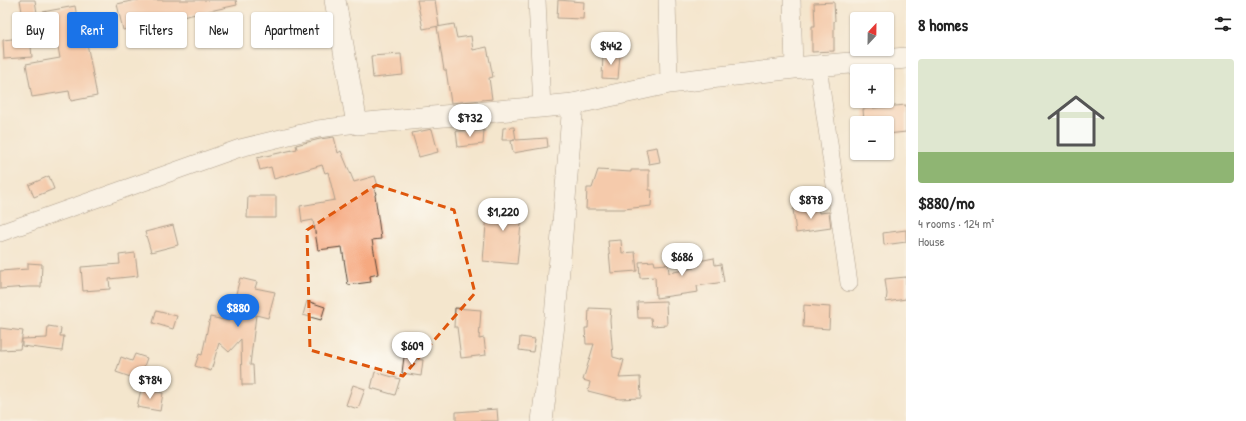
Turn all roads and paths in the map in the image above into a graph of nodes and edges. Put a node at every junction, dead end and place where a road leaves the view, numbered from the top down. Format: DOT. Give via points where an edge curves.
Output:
graph roads {
  1 [pos="335,0"];
  2 [pos="537,0"];
  3 [pos="666,0"];
  4 [pos="792,0"];
  5 [pos="906,58"];
  6 [pos="818,66"];
  7 [pos="794,68"];
  8 [pos="670,83"];
  9 [pos="573,104"];
  10 [pos="542,108"];
  11 [pos="356,124"];
  12 [pos="0,233"];
  13 [pos="849,283"];
  14 [pos="542,421"];
  1 -- 11 [label="street"];
  2 -- 10 [label="street"];
  3 -- 8 [label="street"];
  4 -- 7 [label="street"];
  5 -- 6 [label="street"];
  6 -- 7 [label="street"];
  6 -- 13 [label="street"];
  7 -- 8 [label="street"];
  8 -- 9 [label="street"];
  9 -- 10 [label="street"];
  9 -- 14 [label="street" via="555,318"];
  10 -- 11 [label="street"];
  11 -- 12 [label="street" via="318,129 240,148"];
}
